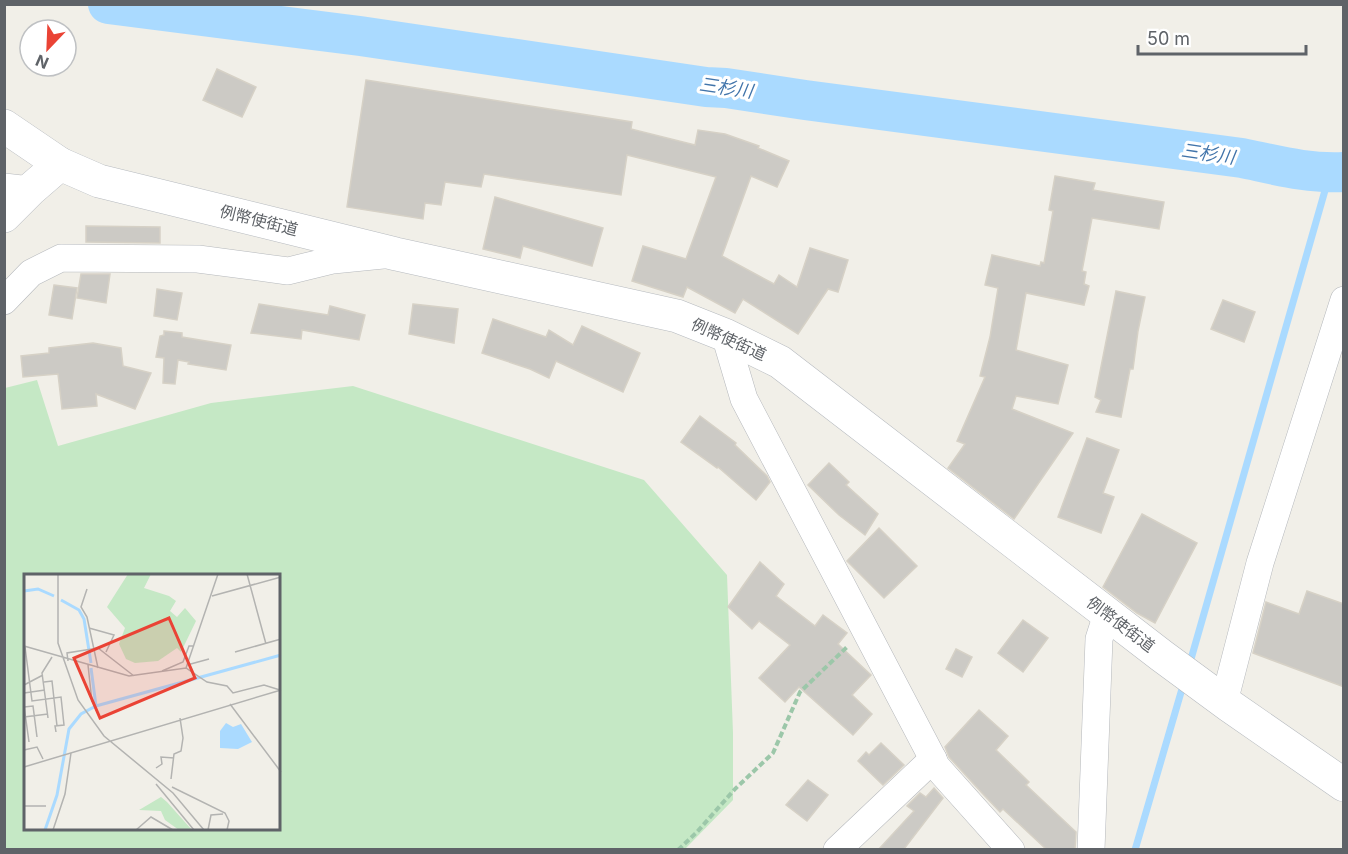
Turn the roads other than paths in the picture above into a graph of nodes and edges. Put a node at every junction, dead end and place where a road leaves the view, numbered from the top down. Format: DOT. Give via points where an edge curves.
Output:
graph roads {
  1 [pos="4,126"];
  2 [pos="60,164"];
  3 [pos="17,189"];
  4 [pos="4,216"];
  5 [pos="396,254"];
  6 [pos="1344,300"];
  7 [pos="4,301"];
  8 [pos="725,335"];
  9 [pos="1107,614"];
  10 [pos="1218,698"];
  11 [pos="933,759"];
  12 [pos="1344,785"];
  13 [pos="837,849"];
  14 [pos="1011,849"];
  15 [pos="1091,849"];
  1 -- 2 [label="street, 例幣使街道"];
  2 -- 3 [label="street"];
  2 -- 5 [label="street, 例幣使街道" via="125,188"];
  3 -- 4 [label="street"];
  5 -- 7 [label="street" via="288,271 198,259 61,258 31,273"];
  5 -- 8 [label="street, 例幣使街道" via="677,316"];
  6 -- 10 [label="street"];
  8 -- 9 [label="street, 例幣使街道" via="780,362"];
  8 -- 11 [label="street" via="744,399"];
  9 -- 10 [label="street, 例幣使街道"];
  9 -- 15 [label="street" via="1099,639"];
  10 -- 12 [label="street, 例幣使街道"];
  11 -- 13 [label="street"];
  11 -- 14 [label="street"];
}
